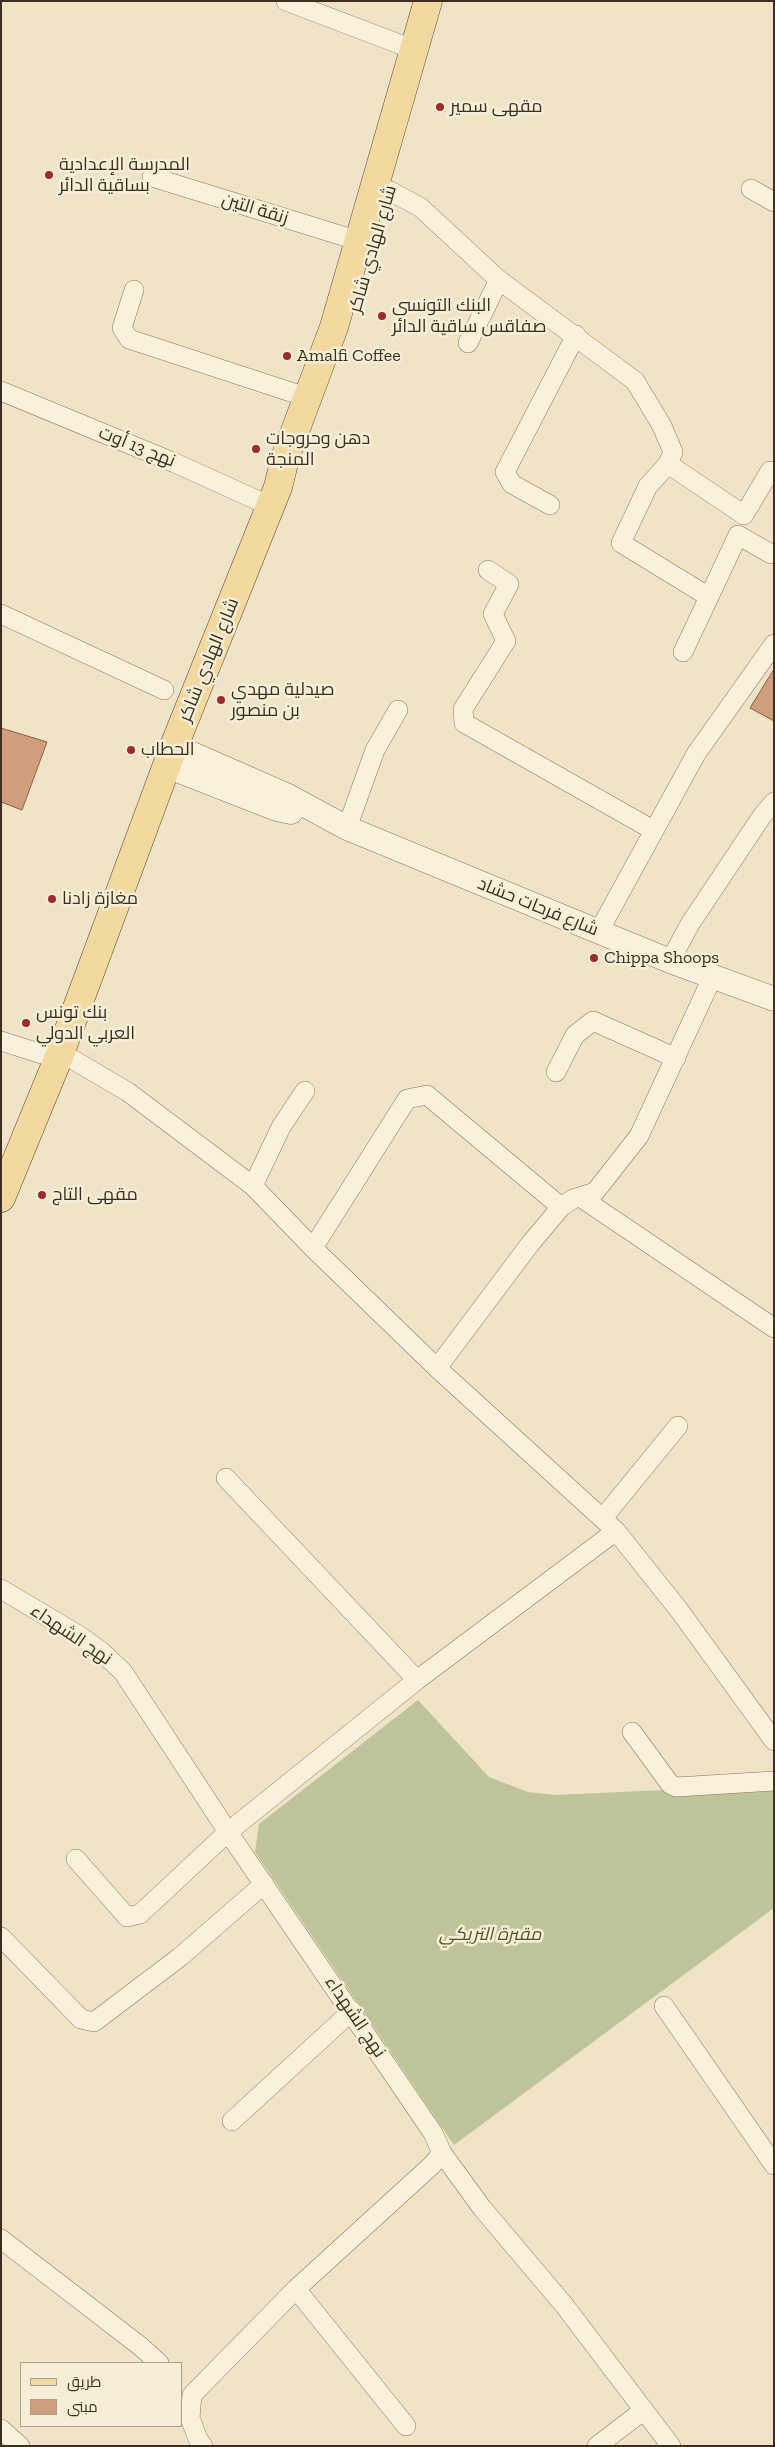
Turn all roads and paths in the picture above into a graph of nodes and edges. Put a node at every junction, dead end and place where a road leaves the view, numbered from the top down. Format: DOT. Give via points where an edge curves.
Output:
graph roads {
  1 [pos="286,1"];
  2 [pos="428,1"];
  3 [pos="444,1"];
  4 [pos="415,50"];
  5 [pos="413,89"];
  6 [pos="152,177"];
  7 [pos="382,189"];
  8 [pos="751,189"];
  9 [pos="774,202"];
  10 [pos="359,241"];
  11 [pos="500,280"];
  12 [pos="134,290"];
  13 [pos="576,335"];
  14 [pos="468,343"];
  15 [pos="1,392"];
  16 [pos="309,398"];
  17 [pos="668,464"];
  18 [pos="774,474"];
  19 [pos="274,496"];
  20 [pos="550,505"];
  21 [pos="771,554"];
  22 [pos="488,570"];
  23 [pos="709,597"];
  24 [pos="1,614"];
  25 [pos="774,644"];
  26 [pos="683,652"];
  27 [pos="164,690"];
  28 [pos="398,710"];
  29 [pos="170,756"];
  30 [pos="774,802"];
  31 [pos="339,825"];
  32 [pos="653,830"];
  33 [pos="599,932"];
  34 [pos="670,961"];
  35 [pos="712,978"];
  36 [pos="774,998"];
  37 [pos="1,1041"];
  38 [pos="59,1055"];
  39 [pos="676,1058"];
  40 [pos="556,1072"];
  41 [pos="305,1091"];
  42 [pos="253,1186"];
  43 [pos="580,1197"];
  44 [pos="1,1198"];
  45 [pos="561,1207"];
  46 [pos="313,1248"];
  47 [pos="774,1328"];
  48 [pos="437,1368"];
  49 [pos="678,1426"];
  50 [pos="226,1478"];
  51 [pos="609,1524"];
  52 [pos="1,1589"];
  53 [pos="418,1680"];
  54 [pos="632,1732"];
  55 [pos="774,1741"];
  56 [pos="774,1781"];
  57 [pos="228,1832"];
  58 [pos="76,1859"];
  59 [pos="264,1884"];
  60 [pos="1,1938"];
  61 [pos="664,2006"];
  62 [pos="352,2011"];
  63 [pos="232,2121"];
  64 [pos="442,2153"];
  65 [pos="774,2165"];
  66 [pos="1,2239"];
  67 [pos="296,2290"];
  68 [pos="158,2362"];
  69 [pos="187,2390"];
  70 [pos="644,2410"];
  71 [pos="406,2426"];
  72 [pos="1,2429"];
  73 [pos="20,2446"];
  74 [pos="204,2446"];
  75 [pos="597,2446"];
  76 [pos="671,2446"];
  1 -- 4 [label="street"];
  2 -- 4 [label="main road, شارع الهادي شاكر"];
  3 -- 5 [label="main road, شارع الهادي شاكر"];
  4 -- 5 [label="main road, شارع الهادي شاكر"];
  5 -- 7 [label="main road, شارع الهادي شاكر"];
  6 -- 10 [label="street, زنقة التين"];
  7 -- 10 [label="main road, شارع الهادي شاكر"];
  7 -- 11 [label="street" via="420,207"];
  7 -- 19 [label="main road, شارع الهادي شاكر" via="347,338 301,460"];
  8 -- 9 [label="street"];
  10 -- 16 [label="main road, شارع الهادي شاكر"];
  11 -- 13 [label="street"];
  11 -- 14 [label="street"];
  12 -- 16 [label="street" via="122,328 130,339"];
  13 -- 17 [label="street" via="635,381 662,426 673,452"];
  13 -- 20 [label="street" via="505,472 512,484"];
  15 -- 19 [label="street, نهج 13 أوت" via="175,463"];
  16 -- 19 [label="main road, شارع الهادي شاكر"];
  17 -- 18 [label="street" via="744,515 770,471"];
  17 -- 23 [label="street" via="648,486 621,543"];
  19 -- 29 [label="main road, شارع الهادي شاكر"];
  21 -- 23 [label="street" via="738,535"];
  22 -- 32 [label="street" via="509,584 494,614 506,641 463,709 464,723"];
  23 -- 26 [label="street"];
  24 -- 27 [label="street"];
  25 -- 32 [label="street" via="696,754"];
  28 -- 31 [label="street"];
  29 -- 31 [label="street, شارع فرحات حشاد" via="277,809"];
  29 -- 38 [label="main road, شارع الهادي شاكر"];
  30 -- 34 [label="street" via="690,924"];
  31 -- 33 [label="street, شارع فرحات حشاد"];
  32 -- 33 [label="street"];
  33 -- 34 [label="street, شارع فرحات حشاد"];
  34 -- 35 [label="street, شارع فرحات حشاد"];
  35 -- 36 [label="street, شارع فرحات حشاد"];
  35 -- 39 [label="street"];
  37 -- 38 [label="street"];
  38 -- 42 [label="street" via="128,1092"];
  38 -- 44 [label="main road, شارع الهادي شاكر"];
  39 -- 40 [label="street" via="593,1021 575,1035"];
  39 -- 43 [label="street" via="639,1136 595,1192"];
  41 -- 42 [label="street" via="280,1127"];
  42 -- 46 [label="street"];
  43 -- 45 [label="street"];
  43 -- 47 [label="street"];
  45 -- 46 [label="street" via="427,1095 407,1100"];
  45 -- 48 [label="street"];
  46 -- 48 [label="street"];
  48 -- 51 [label="street"];
  49 -- 51 [label="street"];
  50 -- 53 [label="street"];
  51 -- 53 [label="street"];
  51 -- 55 [label="street" via="679,1610"];
  52 -- 57 [label="street, نهج الشهداء" via="80,1636 123,1672"];
  53 -- 57 [label="street"];
  54 -- 56 [label="street" via="670,1784 676,1787"];
  57 -- 58 [label="street" via="133,1917 127,1917"];
  57 -- 59 [label="street, نهج الشهداء"];
  59 -- 60 [label="street" via="180,1957 94,2022 80,2019"];
  59 -- 62 [label="street, نهج الشهداء"];
  61 -- 65 [label="street"];
  62 -- 63 [label="street"];
  62 -- 64 [label="street, نهج الشهداء" via="433,2133"];
  64 -- 67 [label="street"];
  64 -- 70 [label="street, نهج الشهداء" via="482,2208 564,2305"];
  66 -- 68 [label="street"];
  67 -- 69 [label="street"];
  67 -- 71 [label="street"];
  69 -- 74 [label="street" via="190,2418"];
  70 -- 75 [label="street"];
  70 -- 76 [label="street, نهج الشهداء"];
  72 -- 73 [label="street"];
}
